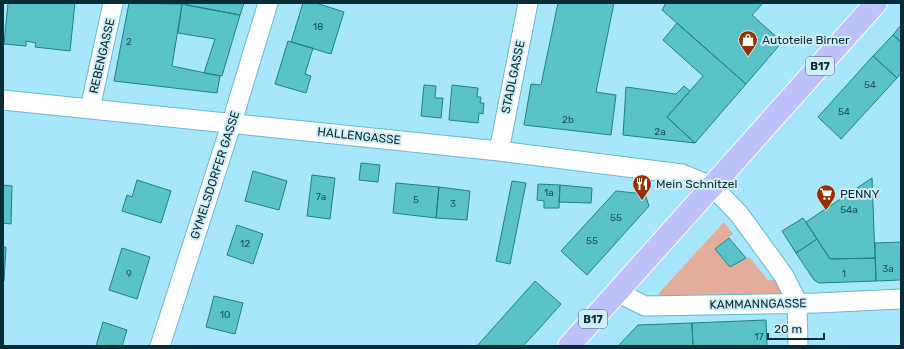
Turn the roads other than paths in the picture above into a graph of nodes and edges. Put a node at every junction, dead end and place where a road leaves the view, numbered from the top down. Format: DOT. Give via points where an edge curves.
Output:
graph roads {
  1 [pos="113,3"];
  2 [pos="268,3"];
  3 [pos="528,3"];
  4 [pos="876,3"];
  5 [pos="3,100"];
  6 [pos="90,109"];
  7 [pos="232,122"];
  8 [pos="499,151"];
  9 [pos="712,186"];
  10 [pos="617,292"];
  11 [pos="901,299"];
  12 [pos="797,302"];
  13 [pos="160,346"];
  14 [pos="569,346"];
  15 [pos="798,346"];
  1 -- 6 [label="street, REBENGASSE"];
  2 -- 7 [label="street, GYMELSDORFER GASSE"];
  3 -- 8 [label="street, STADLGASSE"];
  4 -- 9 [label="main road, B17"];
  5 -- 6 [label="street, HALLENGASSE"];
  6 -- 7 [label="street, HALLENGASSE"];
  7 -- 8 [label="street, HALLENGASSE"];
  7 -- 13 [label="street, GYMELSDORFER GASSE"];
  8 -- 9 [label="street, HALLENGASSE" via="682,174"];
  9 -- 10 [label="main road, B17"];
  9 -- 12 [label="street" via="754,234 784,276"];
  10 -- 12 [label="street, KAMMANNGASSE" via="645,306"];
  10 -- 14 [label="main road, B17"];
  11 -- 12 [label="street, KAMMANNGASSE"];
  12 -- 15 [label="street"];
}
